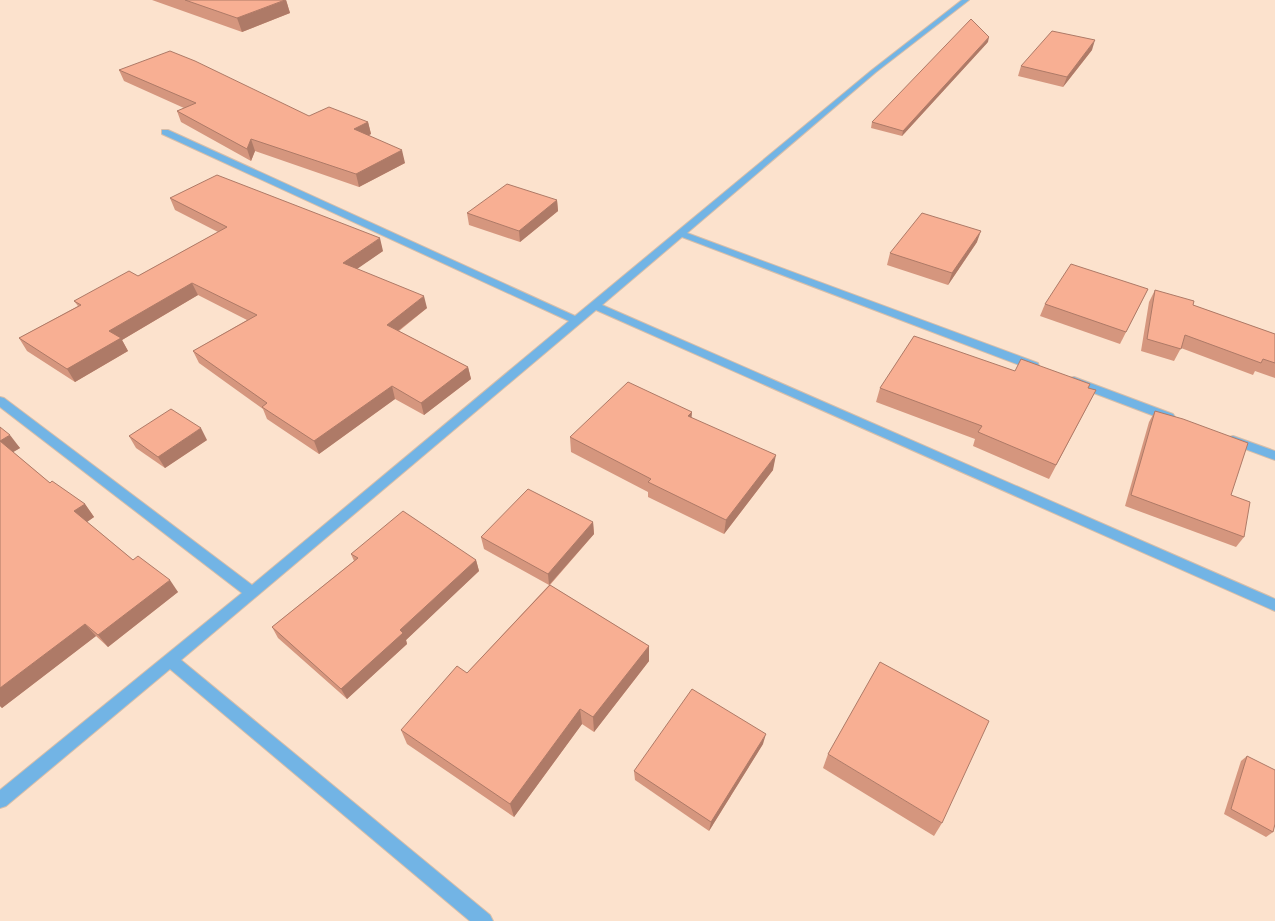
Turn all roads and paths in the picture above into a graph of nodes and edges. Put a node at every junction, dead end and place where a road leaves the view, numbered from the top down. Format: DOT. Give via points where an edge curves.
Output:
graph roads {
  1 [pos="966,0"];
  2 [pos="165,132"];
  3 [pos="680,234"];
  4 [pos="596,306"];
  5 [pos="577,321"];
  6 [pos="1044,370"];
  7 [pos="1067,378"];
  8 [pos="0,401"];
  9 [pos="1178,420"];
  10 [pos="1223,437"];
  11 [pos="1275,456"];
  12 [pos="252,593"];
  13 [pos="1275,605"];
  14 [pos="170,660"];
  15 [pos="0,800"];
  16 [pos="484,921"];
  1 -- 3 [label="street" via="874,71"];
  2 -- 5 [label="street"];
  3 -- 4 [label="street"];
  3 -- 6 [label="street"];
  4 -- 5 [label="street"];
  4 -- 13 [label="street"];
  5 -- 12 [label="street"];
  7 -- 9 [label="street"];
  8 -- 12 [label="street"];
  10 -- 11 [label="street"];
  12 -- 14 [label="street"];
  14 -- 15 [label="street"];
  14 -- 16 [label="street"];
}
